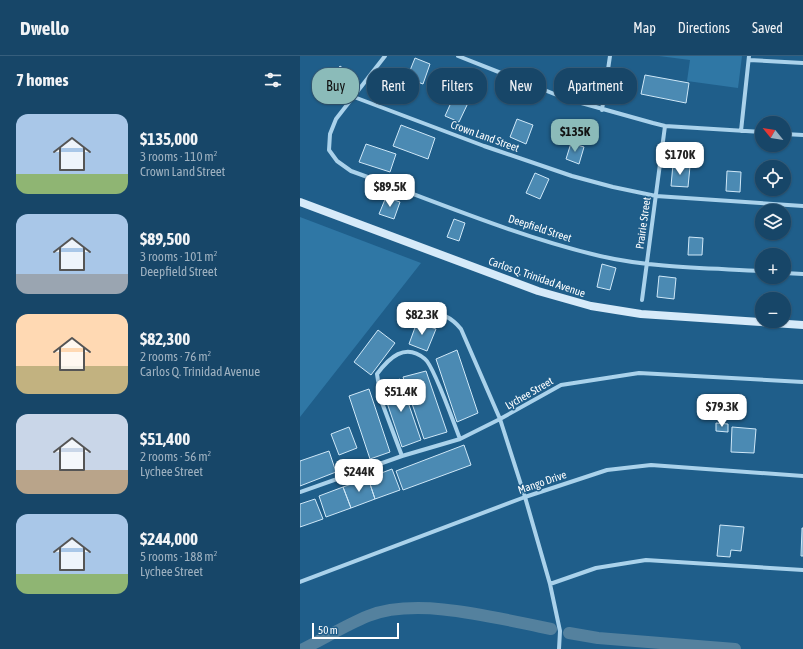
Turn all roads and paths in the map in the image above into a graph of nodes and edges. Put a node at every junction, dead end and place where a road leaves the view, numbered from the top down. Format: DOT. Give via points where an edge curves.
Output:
graph roads {
  1 [pos="385,56"];
  2 [pos="458,56"];
  3 [pos="610,56"];
  4 [pos="749,58"];
  5 [pos="803,63"];
  6 [pos="359,90"];
  7 [pos="359,99"];
  8 [pos="348,104"];
  9 [pos="602,110"];
  10 [pos="665,126"];
  11 [pos="741,131"];
  12 [pos="755,132"];
  13 [pos="791,134"];
  14 [pos="803,135"];
  15 [pos="656,196"];
  16 [pos="300,202"];
  17 [pos="803,206"];
  18 [pos="647,263"];
  19 [pos="755,271"];
  20 [pos="791,273"];
  21 [pos="803,274"];
  22 [pos="642,300"];
  23 [pos="420,309"];
  24 [pos="803,325"];
  25 [pos="803,382"];
  26 [pos="500,419"];
  27 [pos="460,438"];
  28 [pos="402,456"];
  29 [pos="803,476"];
  30 [pos="300,492"];
  31 [pos="526,497"];
  32 [pos="803,570"];
  33 [pos="300,582"];
  34 [pos="550,584"];
  35 [pos="559,649"];
  1 -- 6 [label="street"];
  2 -- 9 [label="street"];
  3 -- 9 [label="street"];
  4 -- 5 [label="street"];
  4 -- 11 [label="street"];
  7 -- 15 [label="street, Crown Land Street" via="572,176"];
  8 -- 18 [label="street, Deepfield Street" via="336,119 330,134 329,150 337,161 351,171 543,240 600,256"];
  9 -- 10 [label="street"];
  10 -- 11 [label="street"];
  10 -- 15 [label="street, Prairie Street"];
  11 -- 12 [label="street"];
  13 -- 14 [label="street"];
  15 -- 17 [label="street, Crown Land Street"];
  15 -- 18 [label="street, Prairie Street"];
  16 -- 24 [label="main road, Carlos Q. Trinidad Avenue" via="538,291 591,306 641,314"];
  18 -- 19 [label="street, Deepfield Street"];
  18 -- 22 [label="street, Prairie Street"];
  20 -- 21 [label="street"];
  23 -- 26 [label="street" via="445,314 461,329"];
  25 -- 26 [label="street, Lychee Street" via="639,373 561,385"];
  26 -- 27 [label="street, Lychee Street"];
  26 -- 31 [label="street"];
  27 -- 28 [label="street, Lychee Street"];
  27 -- 28 [label="street" via="433,370 426,359 406,352 396,354 377,374 381,400"];
  28 -- 30 [label="street, Lychee Street"];
  29 -- 31 [label="street, Mango Drive" via="651,465 607,470"];
  31 -- 33 [label="street, Mango Drive"];
  31 -- 34 [label="street"];
  32 -- 34 [label="street" via="646,560 596,568"];
  34 -- 35 [label="street" via="560,631"];
}
